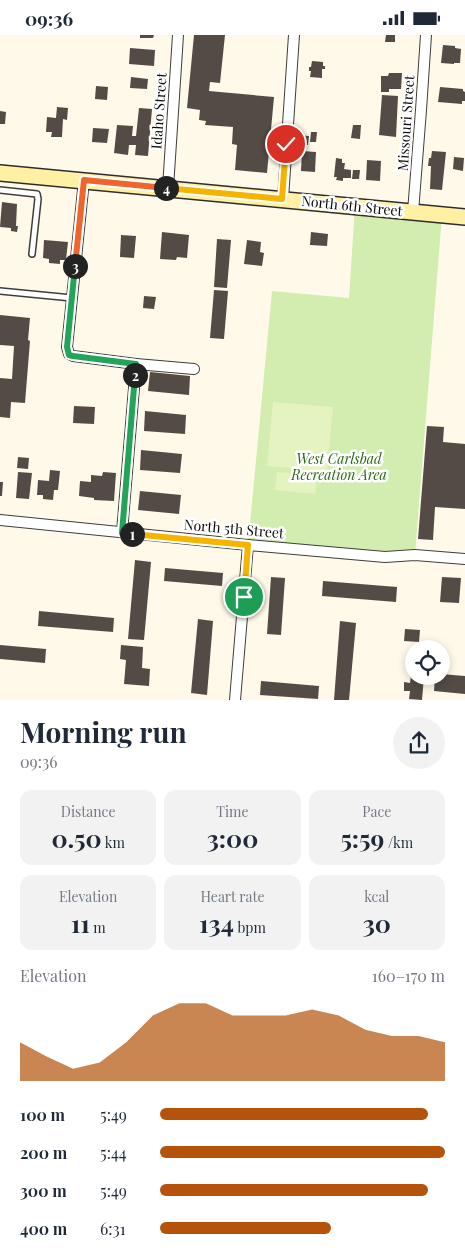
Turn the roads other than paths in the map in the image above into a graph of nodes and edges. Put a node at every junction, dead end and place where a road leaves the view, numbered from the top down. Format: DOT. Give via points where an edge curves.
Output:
graph roads {
  1 [pos="178,35"];
  2 [pos="294,35"];
  3 [pos="426,35"];
  4 [pos="3,173"];
  5 [pos="24,180"];
  6 [pos="84,180"];
  7 [pos="168,188"];
  8 [pos="2,190"];
  9 [pos="24,192"];
  10 [pos="282,199"];
  11 [pos="413,212"];
  12 [pos="465,217"];
  13 [pos="32,254"];
  14 [pos="0,291"];
  15 [pos="72,298"];
  16 [pos="136,364"];
  17 [pos="194,369"];
  18 [pos="0,520"];
  19 [pos="122,533"];
  20 [pos="248,545"];
  21 [pos="465,559"];
  22 [pos="235,700"];
  1 -- 7 [label="street, Idaho Street"];
  2 -- 10 [label="street"];
  3 -- 11 [label="street, Missouri Street"];
  4 -- 5 [label="street, North 6th Street"];
  4 -- 8 [label="lane"];
  5 -- 6 [label="street, North 6th Street"];
  5 -- 9 [label="lane"];
  6 -- 7 [label="street, North 6th Street"];
  6 -- 15 [label="street"];
  7 -- 10 [label="street, North 6th Street"];
  8 -- 9 [label="lane"];
  9 -- 13 [label="lane" via="37,194 38,199"];
  10 -- 11 [label="street, North 6th Street"];
  11 -- 12 [label="street, North 6th Street"];
  14 -- 15 [label="lane"];
  15 -- 16 [label="street" via="69,355"];
  16 -- 17 [label="street"];
  16 -- 19 [label="street"];
  18 -- 19 [label="street, North 5th Street"];
  19 -- 20 [label="street, North 5th Street"];
  20 -- 21 [label="street, North 5th Street" via="386,557 415,555"];
  20 -- 22 [label="street"];
}
